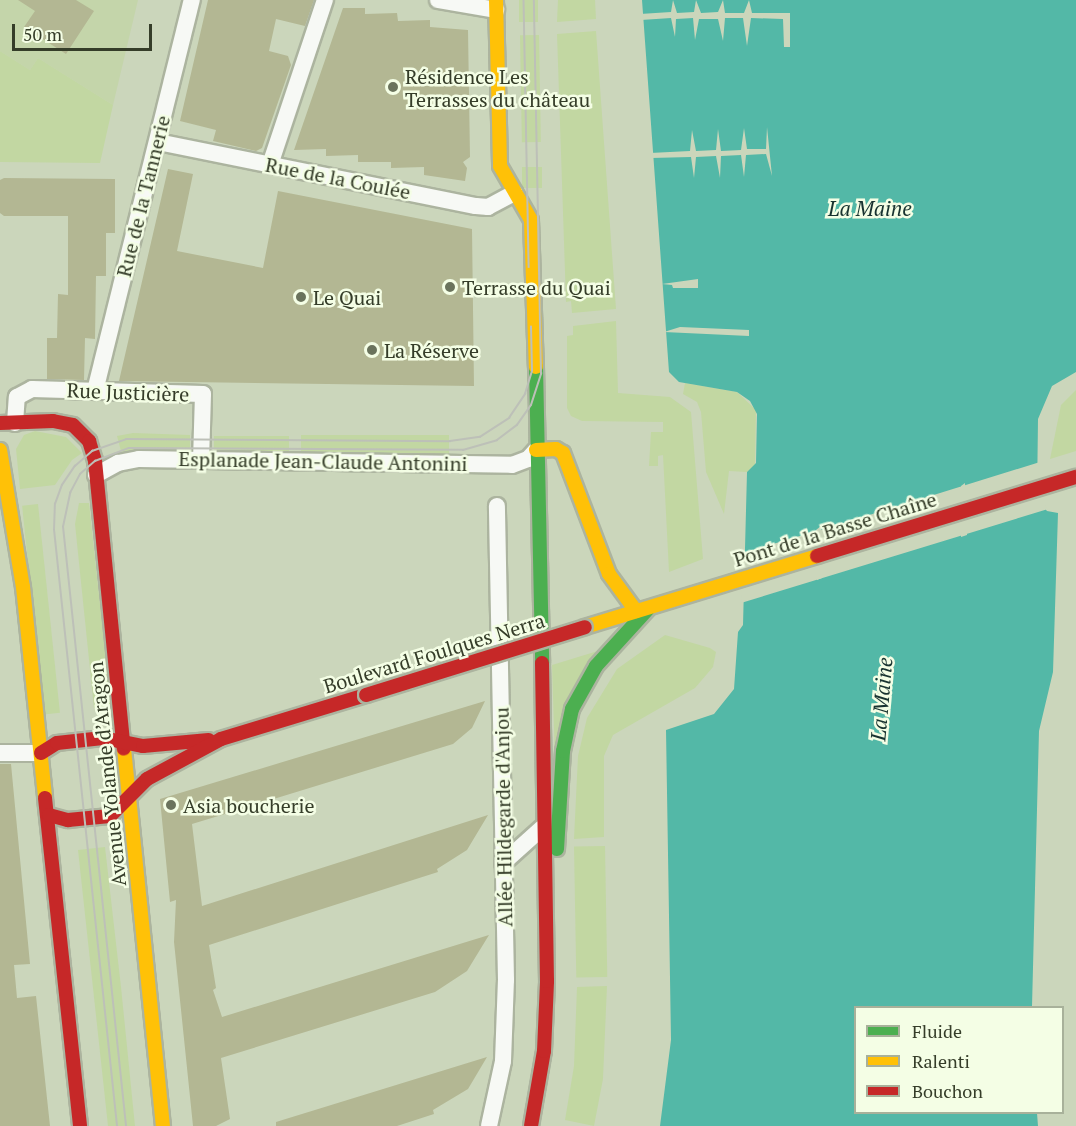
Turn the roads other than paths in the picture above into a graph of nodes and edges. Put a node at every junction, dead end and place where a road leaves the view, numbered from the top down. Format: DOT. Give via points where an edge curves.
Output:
graph roads {
  1 [pos="192,0"];
  2 [pos="325,0"];
  3 [pos="438,0"];
  4 [pos="496,5"];
  5 [pos="158,142"];
  6 [pos="270,165"];
  7 [pos="514,193"];
  8 [pos="95,391"];
  9 [pos="11,423"];
  10 [pos="536,450"];
  11 [pos="1,453"];
  12 [pos="201,460"];
  13 [pos="1076,464"];
  14 [pos="101,472"];
  15 [pos="1076,477"];
  16 [pos="1023,492"];
  17 [pos="498,506"];
  18 [pos="655,606"];
  19 [pos="636,611"];
  20 [pos="221,739"];
  21 [pos="122,740"];
  22 [pos="0,753"];
  23 [pos="41,753"];
  24 [pos="128,797"];
  25 [pos="49,815"];
  26 [pos="542,828"];
  27 [pos="504,863"];
  28 [pos="543,868"];
  29 [pos="80,1126"];
  30 [pos="163,1126"];
  31 [pos="489,1126"];
  32 [pos="531,1126"];
  1 -- 5 [label="street, Rue de la Tannerie"];
  2 -- 6 [label="street"];
  3 -- 4 [label="street"];
  4 -- 7 [label="street" via="500,166"];
  5 -- 6 [label="street, Rue de la Coulée"];
  5 -- 8 [label="street, Rue de la Tannerie"];
  6 -- 7 [label="street, Rue de la Coulée" via="476,206 488,207"];
  7 -- 10 [label="street" via="531,220"];
  8 -- 9 [label="street, Rue Justicière" via="23,391 17,398"];
  8 -- 12 [label="street, Rue Justicière" via="203,394"];
  9 -- 11 [label="street"];
  9 -- 14 [label="street, Avenue Yolande d’Aragon" via="53,420 73,425 89,441"];
  10 -- 12 [label="street, Esplanade Jean-Claude Antonini" via="528,459 512,465"];
  10 -- 19 [label="street" via="556,449 563,453 609,574"];
  10 -- 26 [label="street"];
  11 -- 23 [label="street" via="22,577"];
  12 -- 14 [label="street, Esplanade Jean-Claude Antonini" via="139,459"];
  13 -- 16 [label="street, Pont de la Basse Chaîne"];
  14 -- 21 [label="street, Avenue Yolande d’Aragon"];
  15 -- 16 [label="street, Pont de la Basse Chaîne"];
  16 -- 18 [label="street, Pont de la Basse Chaîne"];
  17 -- 27 [label="street, Allée Hildegarde d'Anjou"];
  18 -- 19 [label="street, Boulevard Foulques Nerra"];
  18 -- 28 [label="street" via="596,666 572,709 562,751 558,848"];
  19 -- 20 [label="street, Boulevard Foulques Nerra, bridge"];
  20 -- 21 [label="street, Boulevard Foulques Nerra" via="143,746"];
  20 -- 24 [label="street, Boulevard Foulques Nerra" via="147,778"];
  21 -- 23 [label="street" via="57,743"];
  21 -- 24 [label="street, Avenue Yolande d’Aragon"];
  22 -- 23 [label="street"];
  23 -- 25 [label="street"];
  24 -- 25 [label="street" via="110,816 68,820"];
  24 -- 30 [label="street, Avenue Yolande d’Aragon"];
  25 -- 29 [label="street"];
  26 -- 27 [label="street"];
  26 -- 28 [label="street"];
  27 -- 31 [label="street, Allée Hildegarde d'Anjou" via="505,1046"];
  28 -- 32 [label="street" via="547,981 544,1051"];
}
